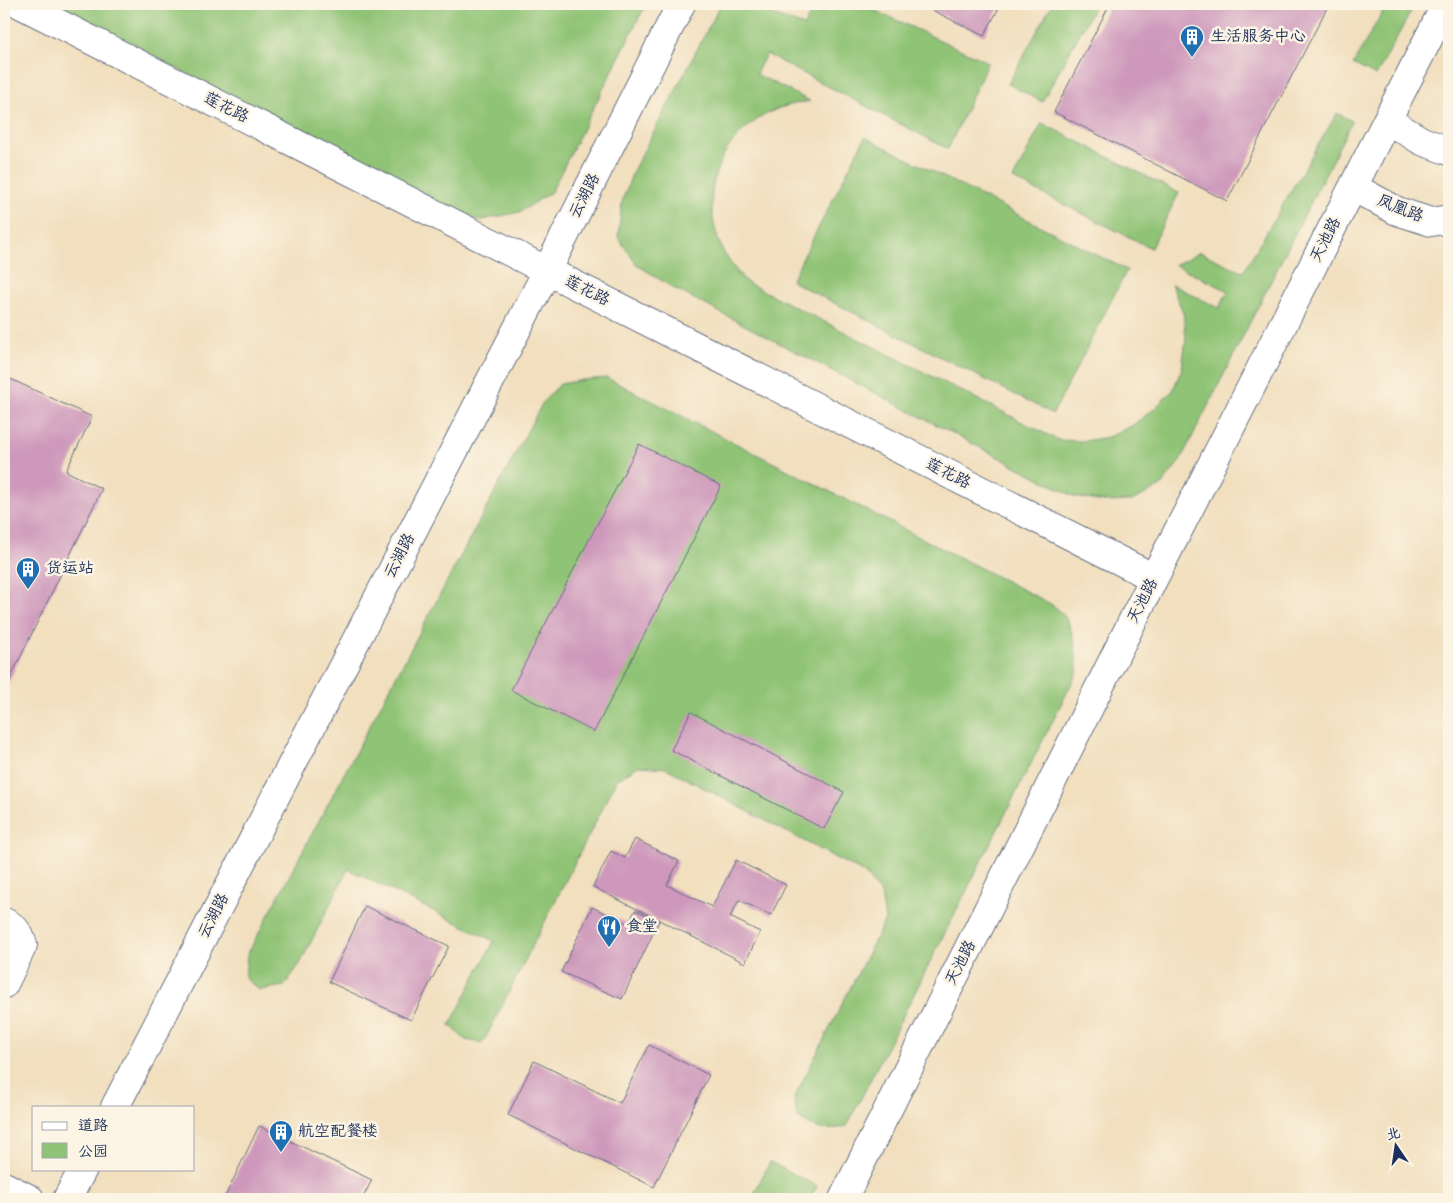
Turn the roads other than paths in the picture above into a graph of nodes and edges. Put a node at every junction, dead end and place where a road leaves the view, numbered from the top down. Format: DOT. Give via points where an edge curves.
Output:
graph roads {
  1 [pos="20,4"];
  2 [pos="682,4"];
  3 [pos="1446,4"];
  4 [pos="1387,120"];
  5 [pos="1449,151"];
  6 [pos="1352,188"];
  7 [pos="1449,220"];
  8 [pos="547,271"];
  9 [pos="1154,578"];
  10 [pos="4,922"];
  11 [pos="4,984"];
  12 [pos="116,1106"];
  13 [pos="82,1170"];
  14 [pos="4,1186"];
  15 [pos="30,1199"];
  16 [pos="67,1199"];
  17 [pos="843,1199"];
  1 -- 8 [label="street, 莲花路"];
  2 -- 8 [label="street, 云湖路"];
  3 -- 4 [label="street, 天池路"];
  4 -- 5 [label="street" via="1422,141"];
  4 -- 6 [label="street, 天池路"];
  6 -- 7 [label="street, 凤凰路" via="1397,211 1432,222"];
  6 -- 9 [label="street, 天池路"];
  8 -- 9 [label="street, 莲花路"];
  8 -- 12 [label="street, 云湖路"];
  9 -- 17 [label="street, 天池路"];
  10 -- 11 [label="street" via="20,934 23,945"];
  13 -- 16 [label="street"];
  14 -- 15 [label="street"];
}
